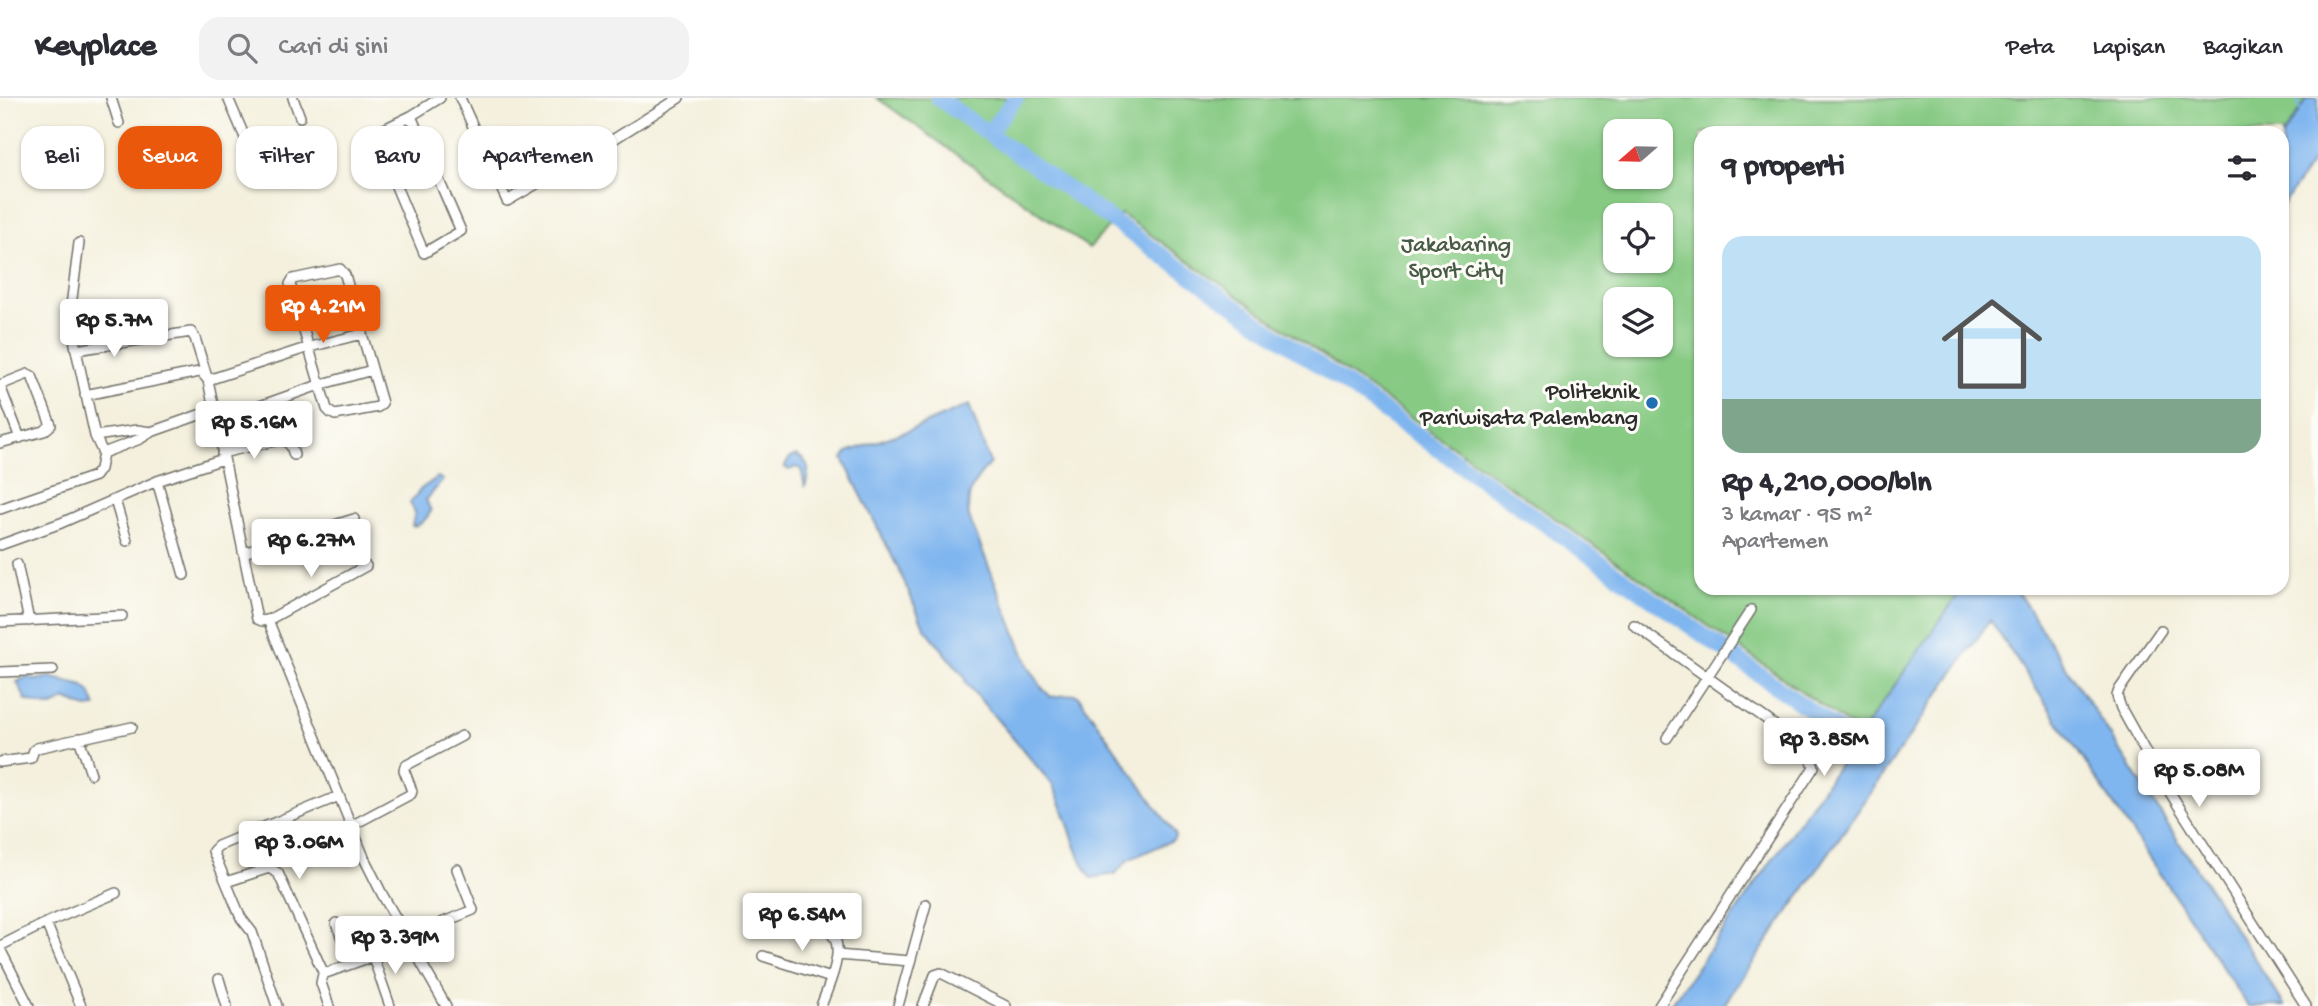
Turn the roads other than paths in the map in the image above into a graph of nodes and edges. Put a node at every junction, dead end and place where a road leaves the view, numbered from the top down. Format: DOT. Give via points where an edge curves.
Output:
graph roads {
  1 [pos="110,98"];
  2 [pos="228,98"];
  3 [pos="293,98"];
  4 [pos="440,98"];
  5 [pos="460,98"];
  6 [pos="679,98"];
  7 [pos="411,116"];
  8 [pos="300,117"];
  9 [pos="119,123"];
  10 [pos="240,126"];
  11 [pos="79,243"];
  12 [pos="352,302"];
  13 [pos="298,313"];
  14 [pos="362,334"];
  15 [pos="308,347"];
  16 [pos="76,350"];
  17 [pos="372,370"];
  18 [pos="208,380"];
  19 [pos="0,385"];
  20 [pos="319,385"];
  21 [pos="85,395"];
  22 [pos="213,410"];
  23 [pos="215,422"];
  24 [pos="151,432"];
  25 [pos="95,436"];
  26 [pos="20,438"];
  27 [pos="0,443"];
  28 [pos="103,453"];
  29 [pos="222,456"];
  30 [pos="294,456"];
  31 [pos="157,481"];
  32 [pos="115,500"];
  33 [pos="0,509"];
  34 [pos="354,519"];
  35 [pos="127,541"];
  36 [pos="0,545"];
  37 [pos="243,553"];
  38 [pos="17,564"];
  39 [pos="366,566"];
  40 [pos="184,575"];
  41 [pos="1751,610"];
  42 [pos="122,616"];
  43 [pos="268,620"];
  44 [pos="29,621"];
  45 [pos="0,622"];
  46 [pos="1634,625"];
  47 [pos="2161,630"];
  48 [pos="53,670"];
  49 [pos="0,672"];
  50 [pos="1707,677"];
  51 [pos="132,727"];
  52 [pos="462,736"];
  53 [pos="79,738"];
  54 [pos="1667,738"];
  55 [pos="0,762"];
  56 [pos="91,775"];
  57 [pos="339,796"];
  58 [pos="351,826"];
  59 [pos="457,869"];
  60 [pos="226,882"];
  61 [pos="116,893"];
  62 [pos="926,904"];
  63 [pos="46,923"];
  64 [pos="336,923"];
  65 [pos="824,927"];
  66 [pos="408,940"];
  67 [pos="0,947"];
  68 [pos="837,955"];
  69 [pos="763,956"];
  70 [pos="373,957"];
  71 [pos="910,961"];
  72 [pos="352,964"];
  73 [pos="324,974"];
  74 [pos="831,978"];
  75 [pos="219,979"];
  76 [pos="29,1006"];
  77 [pos="81,1006"];
  78 [pos="227,1006"];
  79 [pos="277,1006"];
  80 [pos="330,1006"];
  81 [pos="390,1006"];
  82 [pos="446,1006"];
  83 [pos="821,1006"];
  84 [pos="898,1006"];
  85 [pos="923,1006"];
  86 [pos="1006,1006"];
  87 [pos="1660,1006"];
  88 [pos="2306,1006"];
  1 -- 9 [label="street"];
  2 -- 10 [label="street"];
  3 -- 8 [label="street"];
  4 -- 7 [label="street"];
  5 -- 6 [label="street" via="507,201"];
  7 -- 7 [label="street" via="461,231 424,253 374,134"];
  11 -- 16 [label="street" via="71,314"];
  12 -- 13 [label="street"];
  12 -- 13 [label="street" via="343,270 306,274 290,284"];
  12 -- 14 [label="street"];
  13 -- 15 [label="street"];
  14 -- 15 [label="street"];
  14 -- 17 [label="street"];
  15 -- 18 [label="street"];
  15 -- 20 [label="street"];
  16 -- 18 [label="street" via="191,331"];
  16 -- 21 [label="street"];
  17 -- 20 [label="street"];
  17 -- 20 [label="street" via="381,400 378,407 333,414"];
  18 -- 21 [label="street" via="199,372"];
  18 -- 22 [label="street"];
  19 -- 26 [label="street"];
  19 -- 26 [label="street" via="30,374 51,422 50,428"];
  20 -- 23 [label="street"];
  21 -- 25 [label="street"];
  22 -- 23 [label="street"];
  22 -- 24 [label="street"];
  23 -- 29 [label="street"];
  24 -- 25 [label="street"];
  24 -- 28 [label="street"];
  25 -- 28 [label="street"];
  26 -- 27 [label="street"];
  28 -- 33 [label="street" via="95,476"];
  29 -- 30 [label="street" via="283,439"];
  29 -- 31 [label="street"];
  29 -- 37 [label="street"];
  31 -- 32 [label="street"];
  31 -- 40 [label="street"];
  32 -- 35 [label="street"];
  32 -- 36 [label="street"];
  34 -- 37 [label="street"];
  37 -- 43 [label="street" via="256,617"];
  38 -- 44 [label="street"];
  39 -- 43 [label="street"];
  41 -- 50 [label="street"];
  42 -- 44 [label="street"];
  43 -- 57 [label="street"];
  44 -- 45 [label="street"];
  46 -- 50 [label="street"];
  47 -- 88 [label="street" via="2119,690 2120,708"];
  48 -- 49 [label="street"];
  50 -- 54 [label="street"];
  50 -- 87 [label="street" via="1810,754 1814,768"];
  51 -- 53 [label="street"];
  52 -- 58 [label="street" via="404,767 411,794"];
  53 -- 55 [label="street" via="35,749 27,760"];
  53 -- 56 [label="street"];
  57 -- 58 [label="street"];
  57 -- 60 [label="street" via="215,848"];
  58 -- 66 [label="street"];
  59 -- 66 [label="street" via="473,910"];
  60 -- 73 [label="street" via="269,868 278,873"];
  60 -- 79 [label="street" via="252,932"];
  61 -- 63 [label="street"];
  62 -- 71 [label="street"];
  63 -- 67 [label="street"];
  63 -- 77 [label="street"];
  64 -- 72 [label="street"];
  65 -- 68 [label="street" via="835,939"];
  66 -- 70 [label="street"];
  66 -- 82 [label="street"];
  67 -- 76 [label="street"];
  68 -- 71 [label="street"];
  68 -- 74 [label="street"];
  69 -- 74 [label="street"];
  70 -- 72 [label="street"];
  70 -- 81 [label="street"];
  71 -- 84 [label="street"];
  72 -- 73 [label="street"];
  73 -- 80 [label="street" via="321,983"];
  74 -- 83 [label="street"];
  75 -- 78 [label="street"];
  85 -- 86 [label="street" via="935,975 941,973"];
}
